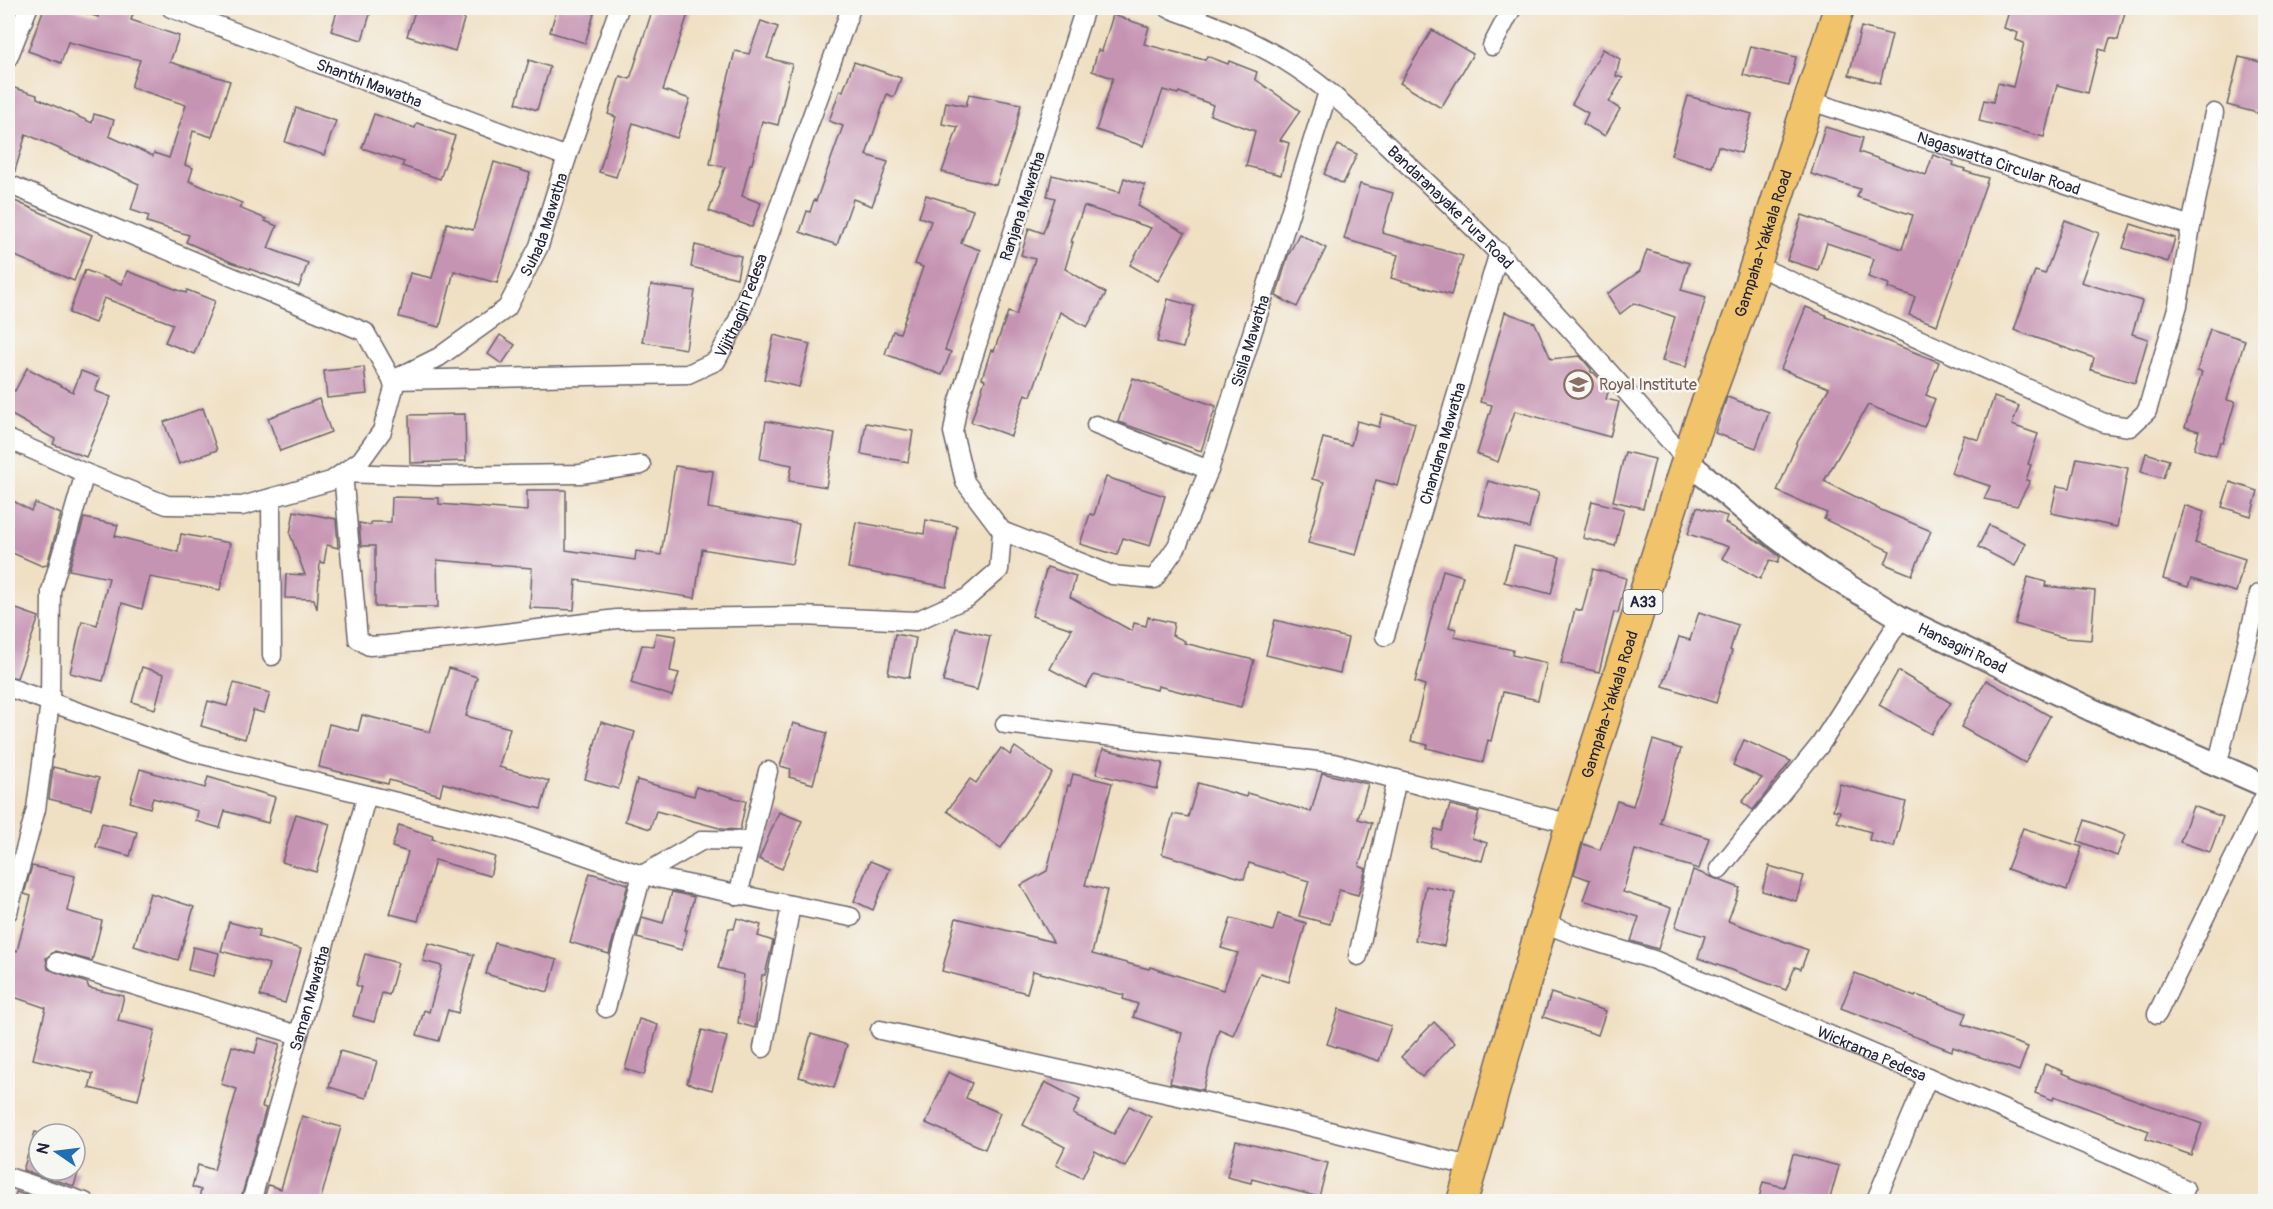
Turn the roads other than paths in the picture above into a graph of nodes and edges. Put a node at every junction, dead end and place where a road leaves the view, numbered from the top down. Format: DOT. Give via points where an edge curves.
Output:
graph roads {
  1 [pos="28,8"];
  2 [pos="171,8"];
  3 [pos="619,8"];
  4 [pos="851,8"];
  5 [pos="1085,8"];
  6 [pos="1168,8"];
  7 [pos="1512,8"];
  8 [pos="1839,8"];
  9 [pos="1492,46"];
  10 [pos="8,58"];
  11 [pos="1328,92"];
  12 [pos="1808,100"];
  13 [pos="2214,113"];
  14 [pos="567,157"];
  15 [pos="8,184"];
  16 [pos="2191,226"];
  17 [pos="1499,252"];
  18 [pos="1755,265"];
  19 [pos="392,380"];
  20 [pos="1096,425"];
  21 [pos="8,439"];
  22 [pos="1688,462"];
  23 [pos="641,465"];
  24 [pos="1209,470"];
  25 [pos="85,473"];
  26 [pos="343,473"];
  27 [pos="272,498"];
  28 [pos="1002,531"];
  29 [pos="2259,594"];
  30 [pos="1901,618"];
  31 [pos="1385,636"];
  32 [pos="272,656"];
  33 [pos="8,687"];
  34 [pos="50,702"];
  35 [pos="1005,724"];
  36 [pos="2217,766"];
  37 [pos="768,771"];
  38 [pos="1397,779"];
  39 [pos="2265,786"];
  40 [pos="2265,794"];
  41 [pos="367,795"];
  42 [pos="1572,824"];
  43 [pos="751,841"];
  44 [pos="1719,869"];
  45 [pos="642,875"];
  46 [pos="11,890"];
  47 [pos="738,896"];
  48 [pos="791,906"];
  49 [pos="8,912"];
  50 [pos="851,917"];
  51 [pos="1543,923"];
  52 [pos="1358,956"];
  53 [pos="57,962"];
  54 [pos="606,1008"];
  55 [pos="2157,1014"];
  56 [pos="880,1030"];
  57 [pos="298,1035"];
  58 [pos="763,1048"];
  59 [pos="1928,1077"];
  60 [pos="1473,1167"];
  61 [pos="8,1177"];
  62 [pos="85,1202"];
  63 [pos="251,1202"];
  64 [pos="1462,1202"];
  65 [pos="1875,1202"];
  66 [pos="2179,1202"];
  1 -- 10 [label="street"];
  2 -- 14 [label="street, Shanthi Mawatha"];
  3 -- 14 [label="street, Suhada Mawatha"];
  4 -- 19 [label="street, Vijithagiri Pedesa" via="765,250 738,320 716,361 688,374"];
  5 -- 28 [label="street, Ranjana Mawatha" via="958,404 954,432 965,482"];
  6 -- 11 [label="street, Bandaranayake Pura Road" via="1231,32 1295,67"];
  7 -- 9 [label="street"];
  8 -- 12 [label="highway, Gampaha-Yakkala Road / A33"];
  11 -- 17 [label="street, Bandaranayake Pura Road"];
  11 -- 24 [label="street, Sisila Mawatha"];
  12 -- 16 [label="street, Nagaswatta Circular Road"];
  12 -- 18 [label="highway, Gampaha-Yakkala Road / A33"];
  13 -- 16 [label="street"];
  14 -- 19 [label="street, Suhada Mawatha" via="539,246 507,308 439,357"];
  15 -- 19 [label="street" via="364,332"];
  16 -- 18 [label="street" via="2178,305 2147,411 2130,427 2104,423"];
  17 -- 22 [label="street, Bandaranayake Pura Road"];
  17 -- 31 [label="street, Chandana Mawatha"];
  18 -- 22 [label="highway, Gampaha-Yakkala Road / A33"];
  19 -- 26 [label="street" via="394,388 382,431 361,460"];
  20 -- 24 [label="street"];
  21 -- 25 [label="street"];
  22 -- 30 [label="street, Hansagiri Road" via="1820,569"];
  22 -- 42 [label="highway, Gampaha-Yakkala Road / A33"];
  23 -- 26 [label="street" via="580,474"];
  24 -- 28 [label="street, Sisila Mawatha" via="1177,546 1154,579 1112,575"];
  25 -- 27 [label="street" via="167,505 242,506"];
  25 -- 34 [label="street" via="51,591"];
  26 -- 27 [label="street" via="331,481"];
  26 -- 28 [label="street" via="358,639 369,646 617,618 802,616 916,621 967,598 999,570"];
  27 -- 32 [label="street"];
  29 -- 36 [label="street"];
  30 -- 36 [label="street, Hansagiri Road"];
  30 -- 44 [label="street" via="1820,745"];
  33 -- 34 [label="street"];
  34 -- 41 [label="street" via="192,752"];
  34 -- 46 [label="street" via="36,809"];
  35 -- 38 [label="street" via="1281,755"];
  36 -- 39 [label="street, Hansagiri Road"];
  37 -- 43 [label="street"];
  38 -- 42 [label="street"];
  38 -- 52 [label="street"];
  40 -- 55 [label="street"];
  41 -- 45 [label="street" via="511,830"];
  41 -- 57 [label="street, Saman Mawatha"];
  42 -- 51 [label="highway, Gampaha-Yakkala Road / A33"];
  43 -- 45 [label="street" via="703,840"];
  43 -- 47 [label="street"];
  45 -- 47 [label="street"];
  45 -- 54 [label="street"];
  46 -- 49 [label="street"];
  47 -- 48 [label="street"];
  48 -- 50 [label="street"];
  48 -- 58 [label="street"];
  51 -- 59 [label="street, Wickrama Pedesa" via="1654,960"];
  51 -- 60 [label="highway, Gampaha-Yakkala Road / A33"];
  53 -- 57 [label="street"];
  56 -- 60 [label="street" via="1273,1117"];
  57 -- 63 [label="street, Saman Mawatha"];
  59 -- 65 [label="street"];
  59 -- 66 [label="street, Wickrama Pedesa" via="2185,1189"];
  60 -- 64 [label="highway, Gampaha-Yakkala Road / A33"];
  61 -- 62 [label="street"];
}
